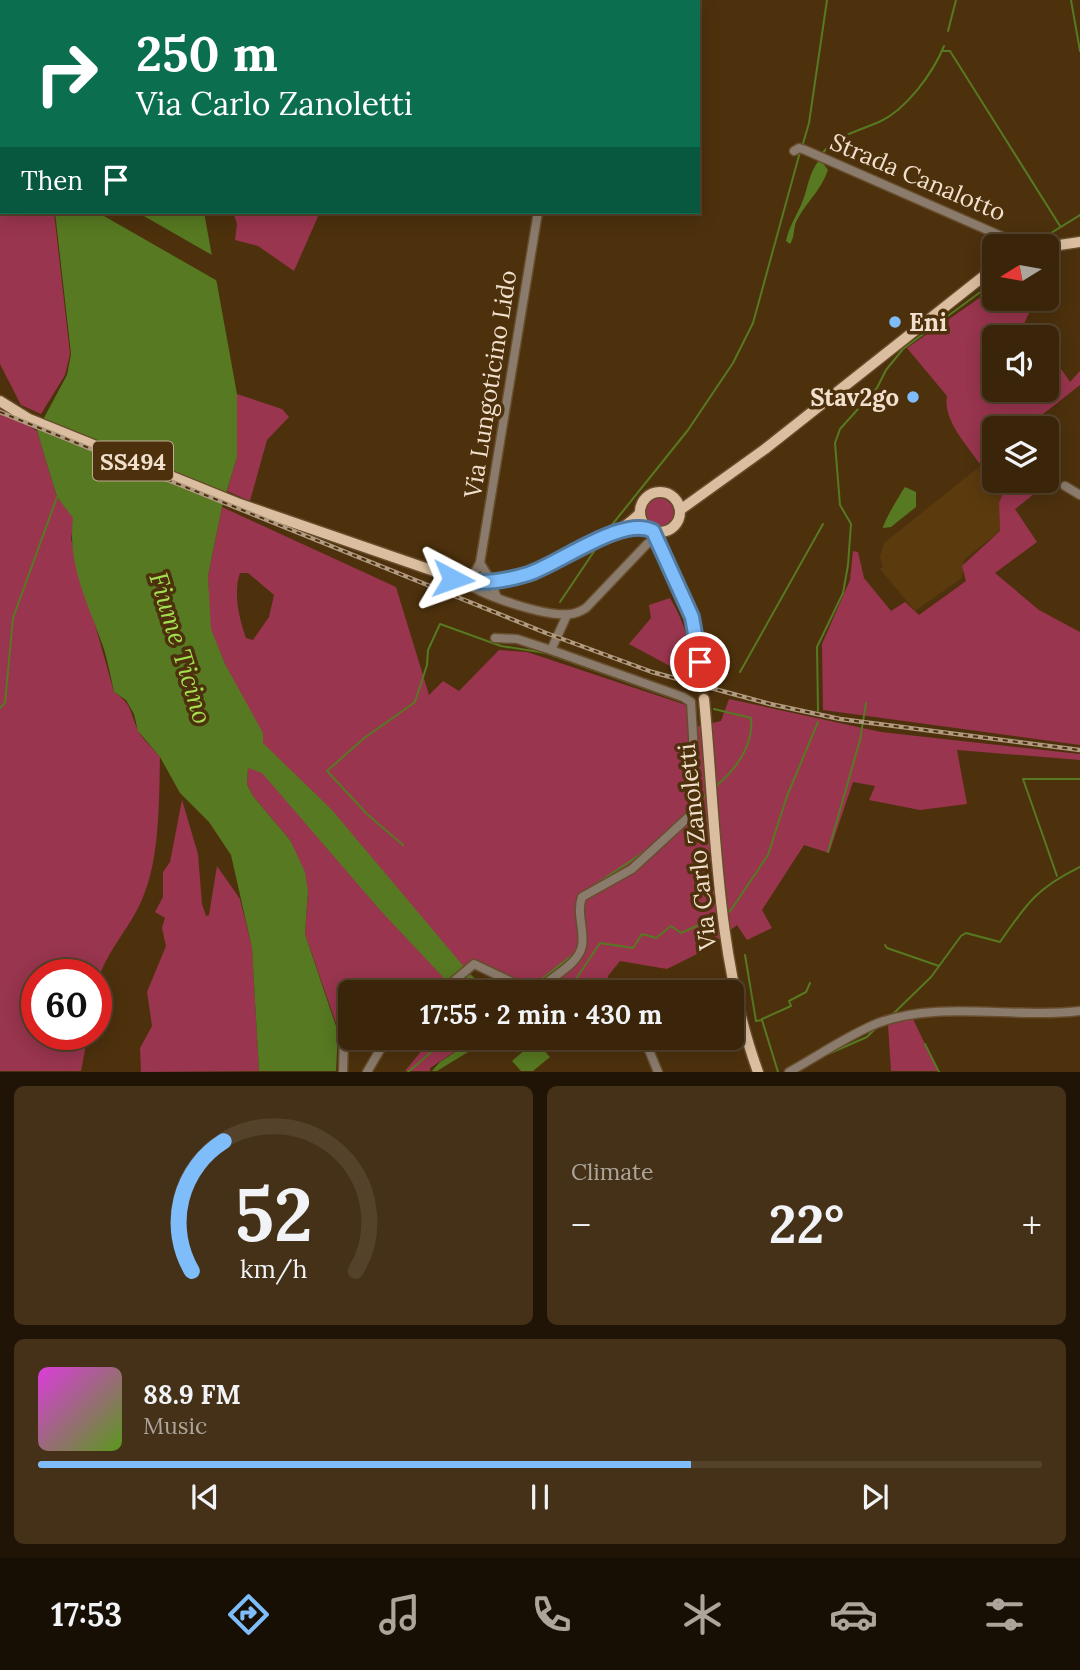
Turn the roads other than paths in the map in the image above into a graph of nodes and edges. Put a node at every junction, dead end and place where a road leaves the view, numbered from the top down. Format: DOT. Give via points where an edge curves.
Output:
graph roads {
  1 [pos="799,150"];
  2 [pos="538,214"];
  3 [pos="996,234"];
  4 [pos="1080,242"];
  5 [pos="1059,245"];
  6 [pos="982,277"];
  7 [pos="0,401"];
  8 [pos="718,483"];
  9 [pos="1065,485"];
  10 [pos="1080,495"];
  11 [pos="672,496"];
  12 [pos="680,510"];
  13 [pos="640,513"];
  14 [pos="671,529"];
  15 [pos="650,530"];
  16 [pos="615,533"];
  17 [pos="647,544"];
  18 [pos="480,563"];
  19 [pos="669,568"];
  20 [pos="463,581"];
  21 [pos="494,581"];
  22 [pos="493,596"];
  23 [pos="567,615"];
  24 [pos="495,638"];
  25 [pos="551,650"];
  26 [pos="702,678"];
  27 [pos="704,699"];
  28 [pos="454,980"];
  29 [pos="511,980"];
  30 [pos="546,980"];
  31 [pos="1080,1011"];
  32 [pos="344,1050"];
  33 [pos="380,1050"];
  34 [pos="648,1050"];
  35 [pos="343,1072"];
  36 [pos="367,1072"];
  37 [pos="658,1072"];
  38 [pos="758,1072"];
  39 [pos="789,1072"];
  1 -- 3 [label="street, Strada Canalotto"];
  2 -- 18 [label="street, Via Lungoticino Lido"];
  4 -- 5 [label="main road"];
  6 -- 8 [label="main road, SS494"];
  7 -- 20 [label="main road, SS494" via="29,419 237,503"];
  8 -- 11 [label="main road, SS494" via="687,496"];
  8 -- 12 [label="main road, SS494"];
  9 -- 10 [label="street"];
  11 -- 12 [label="main road"];
  11 -- 13 [label="main road, SS494" via="651,494"];
  12 -- 14 [label="main road, SS494"];
  13 -- 15 [label="main road"];
  13 -- 16 [label="main road, SS494"];
  14 -- 15 [label="main road, SS494"];
  14 -- 19 [label="main road"];
  15 -- 16 [label="main road, SS494" via="636,527"];
  15 -- 19 [label="main road"];
  16 -- 21 [label="main road, SS494" via="537,570"];
  17 -- 23 [label="street" via="586,608"];
  18 -- 20 [label="street"];
  18 -- 21 [label="street"];
  19 -- 26 [label="main road" via="692,617"];
  20 -- 21 [label="main road, SS494"];
  20 -- 22 [label="street"];
  21 -- 22 [label="street"];
  22 -- 23 [label="street"];
  23 -- 25 [label="street"];
  24 -- 25 [label="street" via="517,639"];
  25 -- 30 [label="street" via="691,702 697,803 695,811 632,869 582,897 582,948 577,958"];
  27 -- 38 [label="main road, Via Carlo Zanoletti" via="724,915 738,1002"];
  28 -- 29 [label="street" via="470,965 479,965"];
  31 -- 39 [label="street" via="916,1014 883,1022"];
  32 -- 35 [label="street"];
  33 -- 36 [label="street"];
  34 -- 37 [label="street"];
}
